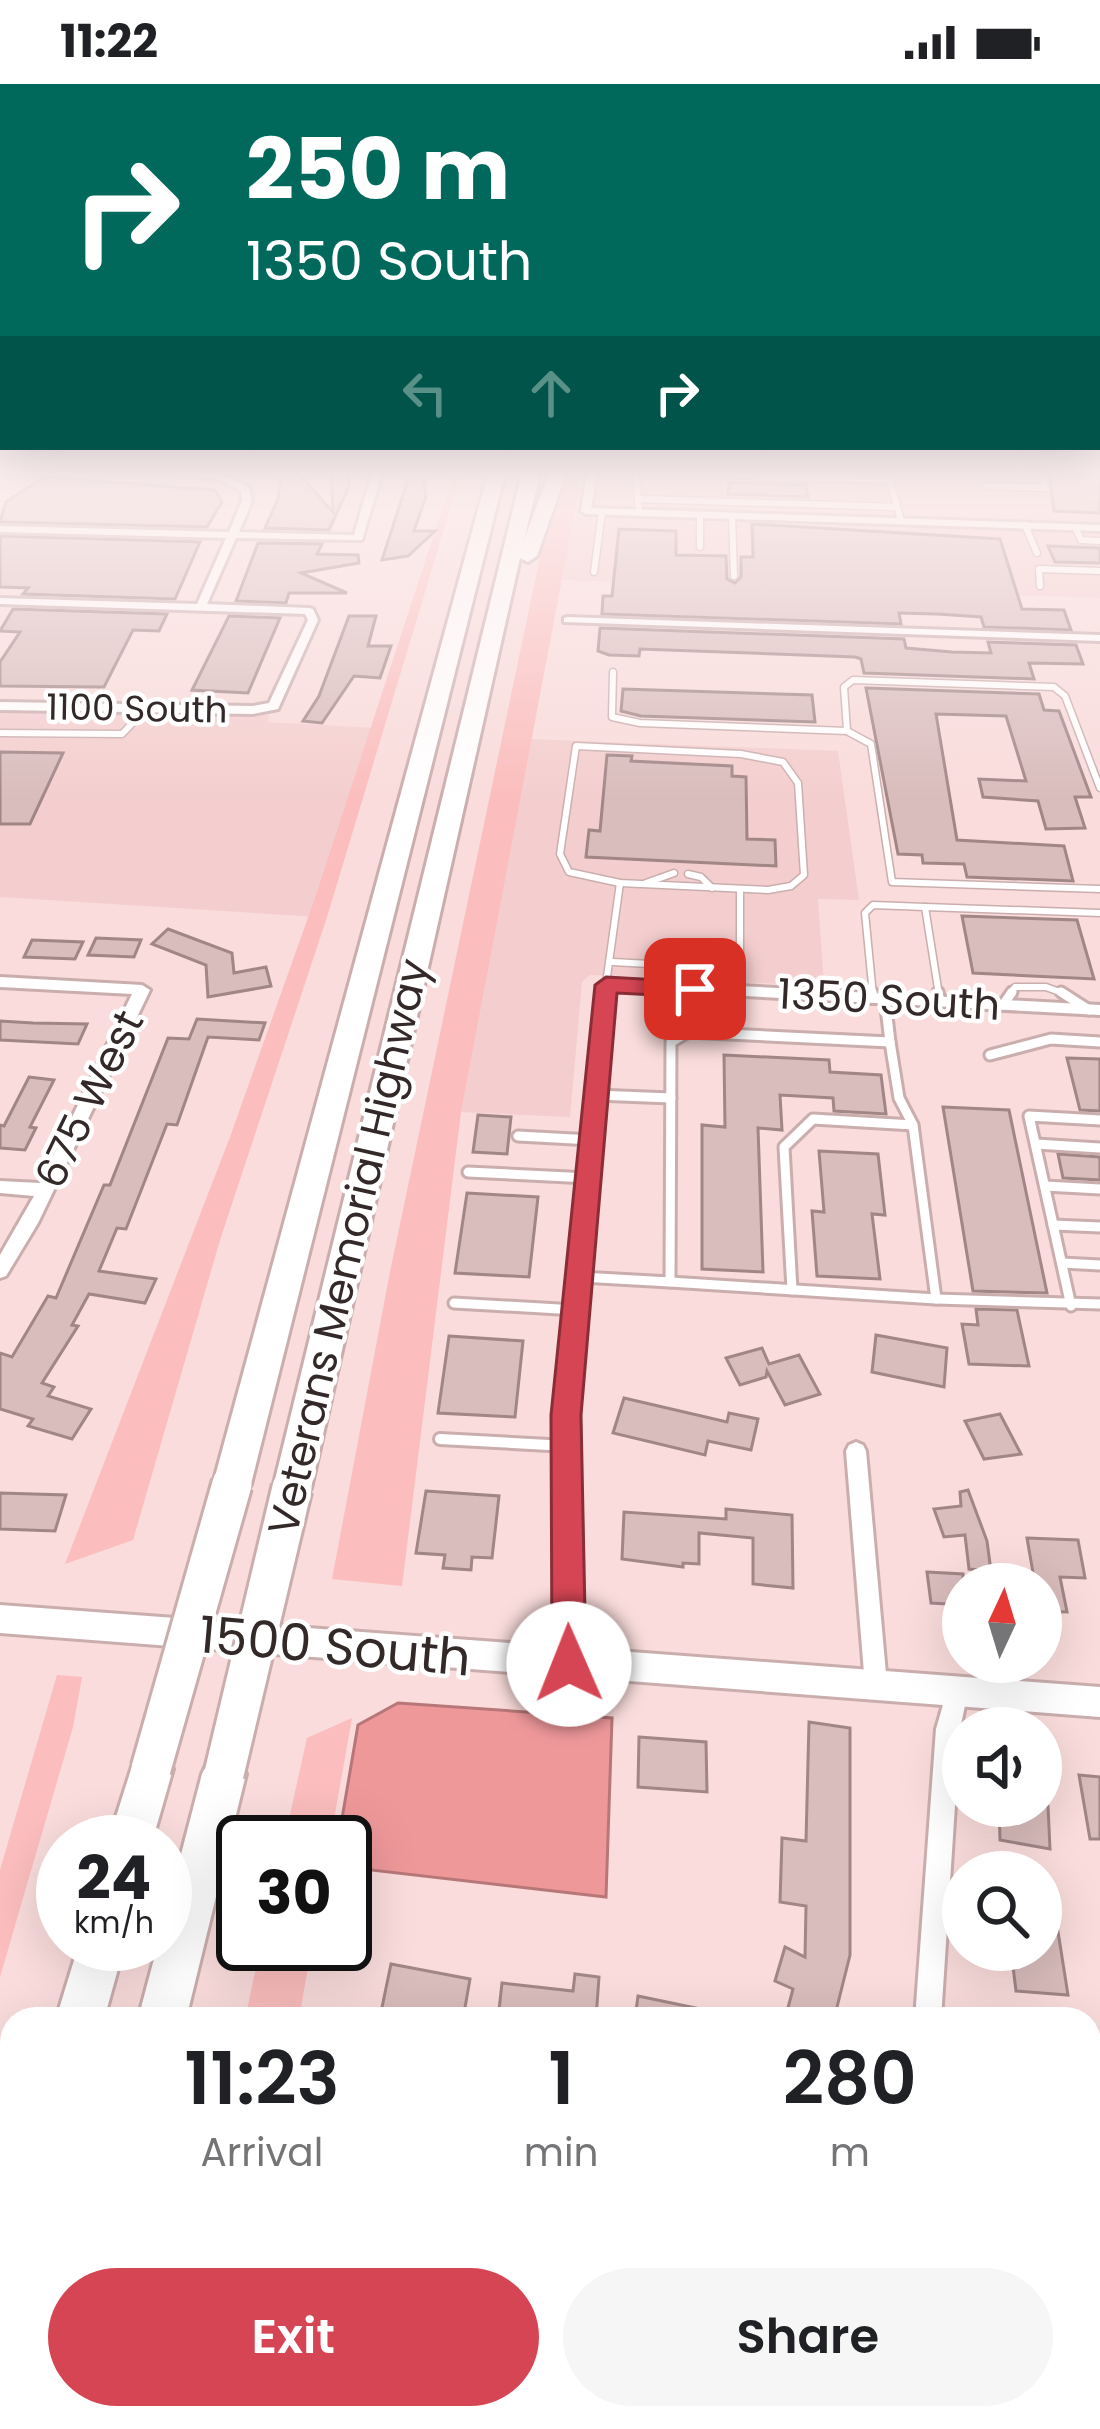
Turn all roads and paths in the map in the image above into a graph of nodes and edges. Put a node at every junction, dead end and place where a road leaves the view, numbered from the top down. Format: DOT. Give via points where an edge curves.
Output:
graph roads {
  1 [pos="211,582"];
  2 [pos="465,582"];
  3 [pos="504,582"];
  4 [pos="515,582"];
  5 [pos="1039,582"];
  6 [pos="1040,586"];
  7 [pos="0,601"];
  8 [pos="201,607"];
  9 [pos="568,620"];
  10 [pos="494,622"];
  11 [pos="1100,638"];
  12 [pos="614,672"];
  13 [pos="0,706"];
  14 [pos="146,709"];
  15 [pos="847,731"];
  16 [pos="0,733"];
  17 [pos="1100,788"];
  18 [pos="674,873"];
  19 [pos="688,874"];
  20 [pos="892,882"];
  21 [pos="620,883"];
  22 [pos="644,884"];
  23 [pos="712,887"];
  24 [pos="740,889"];
  25 [pos="1100,890"];
  26 [pos="896,905"];
  27 [pos="925,907"];
  28 [pos="1100,913"];
  29 [pos="613,962"];
  30 [pos="740,969"];
  31 [pos="0,982"];
  32 [pos="606,985"];
  33 [pos="740,992"];
  34 [pos="879,999"];
  35 [pos="940,1002"];
  36 [pos="1094,1010"];
  37 [pos="890,1042"];
  38 [pos="1100,1042"];
  39 [pos="990,1054"];
  40 [pos="596,1095"];
  41 [pos="671,1098"];
  42 [pos="1100,1120"];
  43 [pos="913,1125"];
  44 [pos="518,1136"];
  45 [pos="592,1139"];
  46 [pos="1036,1144"];
  47 [pos="1100,1148"];
  48 [pos="468,1172"];
  49 [pos="588,1178"];
  50 [pos="1045,1186"];
  51 [pos="0,1187"];
  52 [pos="1100,1189"];
  53 [pos="43,1190"];
  54 [pos="1054,1225"];
  55 [pos="1100,1227"];
  56 [pos="1062,1263"];
  57 [pos="1100,1265"];
  58 [pos="0,1270"];
  59 [pos="579,1277"];
  60 [pos="670,1282"];
  61 [pos="792,1289"];
  62 [pos="936,1299"];
  63 [pos="454,1303"];
  64 [pos="1100,1304"];
  65 [pos="1071,1306"];
  66 [pos="576,1310"];
  67 [pos="440,1438"];
  68 [pos="567,1446"];
  69 [pos="856,1451"];
  70 [pos="0,1619"];
  71 [pos="569,1664"];
  72 [pos="876,1685"];
  73 [pos="957,1692"];
  74 [pos="1100,1702"];
  75 [pos="138,1815"];
  76 [pos="93,1971"];
  77 [pos="83,2007"];
  78 [pos="165,2007"];
  79 [pos="929,2007"];
  1 -- 8 [label="street"];
  2 -- 75 [label="highway, Veterans Memorial Highway, bridge" via="232,1484"];
  3 -- 10 [label="highway, Veterans Memorial Highway"];
  4 -- 10 [label="highway"];
  5 -- 6 [label="lane"];
  7 -- 8 [label="street"];
  8 -- 14 [label="street, 1100 South" via="309,611 313,620 274,706"];
  9 -- 11 [label="street"];
  10 -- 78 [label="highway, Veterans Memorial Highway, bridge"];
  12 -- 15 [label="lane" via="612,717"];
  13 -- 14 [label="street, 1100 South"];
  14 -- 16 [label="lane" via="122,734"];
  15 -- 17 [label="lane" via="844,687 853,680 1054,687 1066,696"];
  15 -- 20 [label="lane" via="871,744"];
  18 -- 22 [label="lane"];
  19 -- 23 [label="lane"];
  20 -- 25 [label="lane"];
  20 -- 26 [label="lane"];
  21 -- 22 [label="lane"];
  21 -- 24 [label="lane" via="578,876 561,860 576,746 757,755 791,768 804,875 781,889"];
  21 -- 29 [label="lane"];
  22 -- 23 [label="lane"];
  23 -- 24 [label="lane"];
  24 -- 30 [label="lane"];
  26 -- 27 [label="lane"];
  26 -- 34 [label="lane" via="874,905 865,914"];
  27 -- 28 [label="lane"];
  27 -- 35 [label="lane"];
  29 -- 30 [label="lane"];
  29 -- 32 [label="lane"];
  30 -- 33 [label="lane"];
  31 -- 53 [label="street, 675 West" via="142,990"];
  32 -- 33 [label="street, 1350 South"];
  32 -- 40 [label="street"];
  33 -- 34 [label="street, 1350 South"];
  34 -- 35 [label="street, 1350 South"];
  34 -- 37 [label="lane"];
  35 -- 36 [label="street, 1350 South"];
  37 -- 41 [label="lane" via="688,1032 671,1042"];
  37 -- 43 [label="lane" via="899,1099"];
  38 -- 39 [label="lane" via="1051,1039"];
  40 -- 41 [label="lane"];
  40 -- 45 [label="street"];
  41 -- 60 [label="lane"];
  42 -- 46 [label="lane" via="1029,1116"];
  43 -- 61 [label="lane" via="813,1119 784,1148"];
  43 -- 62 [label="lane"];
  44 -- 45 [label="lane"];
  45 -- 49 [label="street"];
  46 -- 47 [label="lane"];
  46 -- 50 [label="lane"];
  48 -- 49 [label="lane"];
  49 -- 59 [label="street"];
  50 -- 52 [label="lane"];
  50 -- 54 [label="lane"];
  51 -- 53 [label="street"];
  53 -- 58 [label="street, 675 West"];
  54 -- 55 [label="lane"];
  54 -- 56 [label="lane"];
  56 -- 57 [label="lane"];
  56 -- 65 [label="lane"];
  59 -- 60 [label="lane"];
  59 -- 66 [label="street"];
  60 -- 61 [label="lane"];
  61 -- 62 [label="lane"];
  62 -- 65 [label="lane"];
  63 -- 66 [label="lane"];
  64 -- 65 [label="lane"];
  66 -- 68 [label="street"];
  67 -- 68 [label="lane"];
  68 -- 71 [label="street"];
  69 -- 72 [label="street"];
  70 -- 71 [label="street, 1500 South"];
  71 -- 72 [label="street, 1500 South"];
  72 -- 73 [label="street, 1500 South"];
  73 -- 74 [label="street, 1500 South"];
  73 -- 79 [label="street"];
  76 -- 77 [label="highway"];
}
